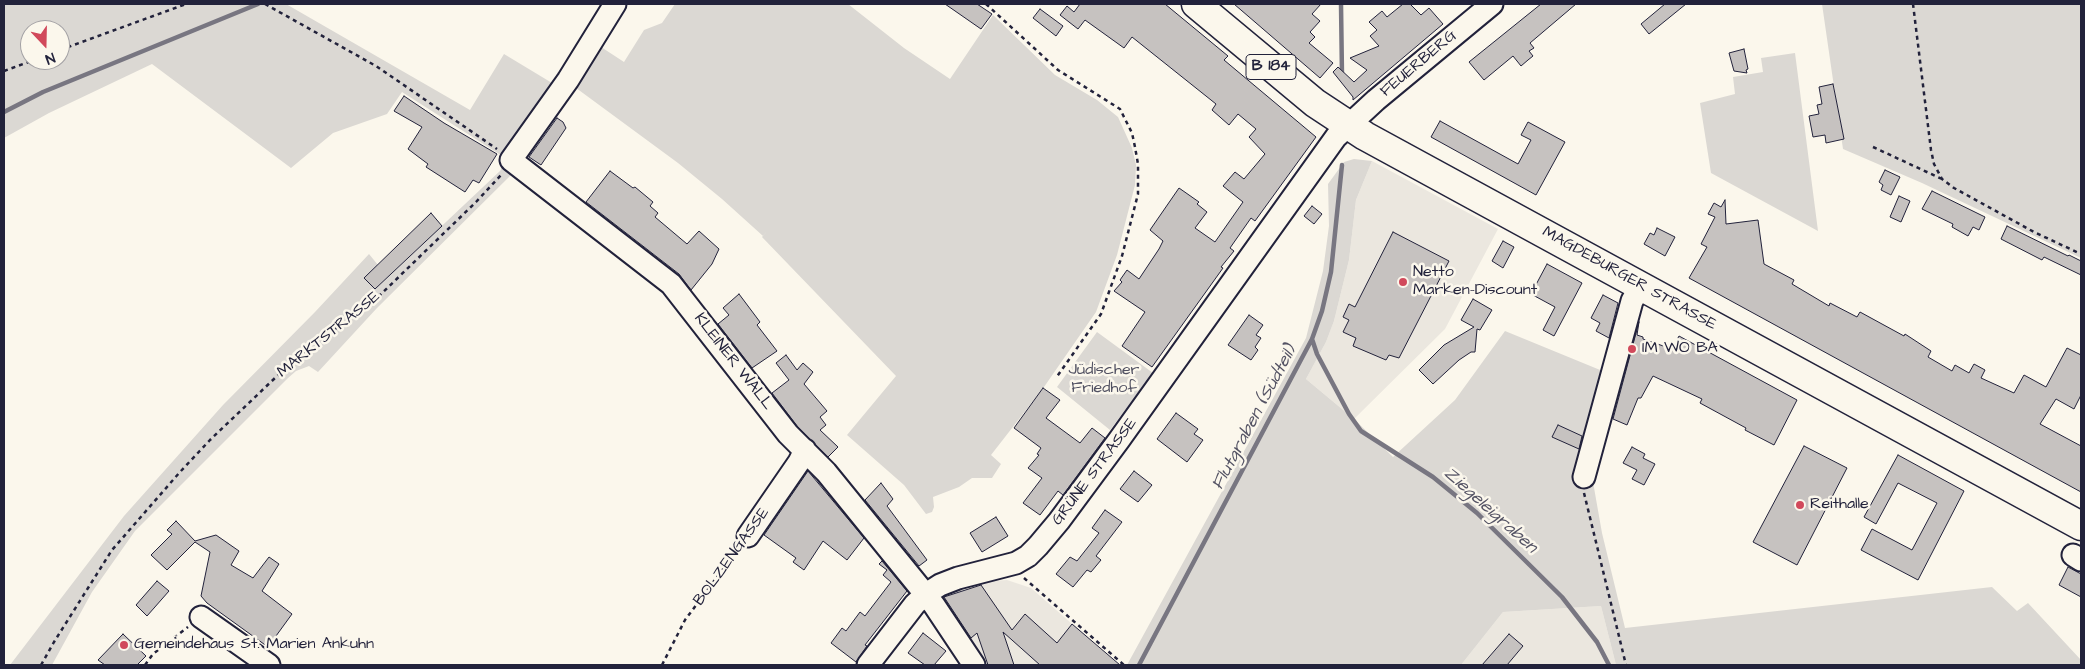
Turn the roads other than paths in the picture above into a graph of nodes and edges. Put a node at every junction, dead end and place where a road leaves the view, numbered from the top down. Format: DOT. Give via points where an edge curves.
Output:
graph roads {
  1 [pos="615,4"];
  2 [pos="1196,4"];
  3 [pos="1492,4"];
  4 [pos="1349,126"];
  5 [pos="1640,286"];
  6 [pos="805,450"];
  7 [pos="1584,477"];
  8 [pos="2081,526"];
  9 [pos="748,536"];
  10 [pos="926,594"];
  11 [pos="201,617"];
  12 [pos="269,665"];
  13 [pos="868,665"];
  14 [pos="974,665"];
  1 -- 6 [label="street, KLEINER WALL" via="568,80 512,160 671,284 788,434"];
  2 -- 4 [label="main road, MAGDEBURGER STRASSE / B 184" via="1315,103"];
  3 -- 4 [label="street, FEUERBERG"];
  4 -- 5 [label="main road, MAGDEBURGER STRASSE / B 184"];
  4 -- 10 [label="street, GRÜNE STRASSE" via="1336,137 1119,440 1038,546 1016,564 958,578"];
  5 -- 7 [label="street" via="1632,301"];
  5 -- 8 [label="main road, MAGDEBURGER STRASSE / B 184"];
  6 -- 9 [label="street, BOLZENGASSE"];
  6 -- 10 [label="street, KLEINER WALL"];
  10 -- 13 [label="street, GRÜNE STRASSE"];
  10 -- 14 [label="street, KLEINER WALL"];
  11 -- 12 [label="street"];
}
